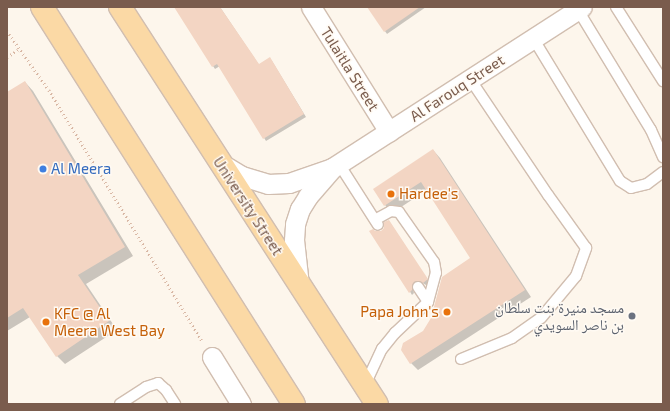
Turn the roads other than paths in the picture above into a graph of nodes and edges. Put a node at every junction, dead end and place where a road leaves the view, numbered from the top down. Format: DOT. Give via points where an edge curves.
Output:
graph roads {
  1 [pos="42,7"];
  2 [pos="120,7"];
  3 [pos="310,7"];
  4 [pos="616,7"];
  5 [pos="580,8"];
  6 [pos="533,38"];
  7 [pos="470,79"];
  8 [pos="663,81"];
  9 [pos="389,132"];
  10 [pos="663,157"];
  11 [pos="220,162"];
  12 [pos="335,166"];
  13 [pos="663,172"];
  14 [pos="300,286"];
  15 [pos="418,287"];
  16 [pos="428,302"];
  17 [pos="212,357"];
  18 [pos="461,359"];
  19 [pos="365,385"];
  20 [pos="120,404"];
  21 [pos="174,404"];
  22 [pos="241,404"];
  23 [pos="294,404"];
  24 [pos="377,404"];
  1 -- 23 [label="main road"];
  2 -- 11 [label="main road, University Street"];
  3 -- 9 [label="street, Tulaitla Street"];
  4 -- 8 [label="lane"];
  5 -- 6 [label="street, Al Farouq Street"];
  5 -- 10 [label="lane" via="651,130"];
  6 -- 7 [label="street, Al Farouq Street"];
  6 -- 13 [label="lane" via="620,181 631,188 647,184"];
  7 -- 9 [label="street, Al Farouq Street"];
  7 -- 18 [label="lane" via="586,248 576,276 541,318 512,338"];
  9 -- 12 [label="street, Al Farouq Street"];
  11 -- 12 [label="street, Al Farouq Street" via="242,176 268,184 289,183"];
  11 -- 14 [label="main road, University Street"];
  12 -- 14 [label="street, Al Farouq Street" via="308,196 295,224 294,240"];
  12 -- 16 [label="lane" via="377,223 391,211 399,212 434,262 434,282"];
  14 -- 19 [label="main road, University Street"];
  15 -- 16 [label="lane"];
  16 -- 19 [label="lane" via="382,349"];
  17 -- 22 [label="street"];
  19 -- 24 [label="main road, University Street"];
  20 -- 21 [label="lane" via="146,387 158,383 166,390"];
}
